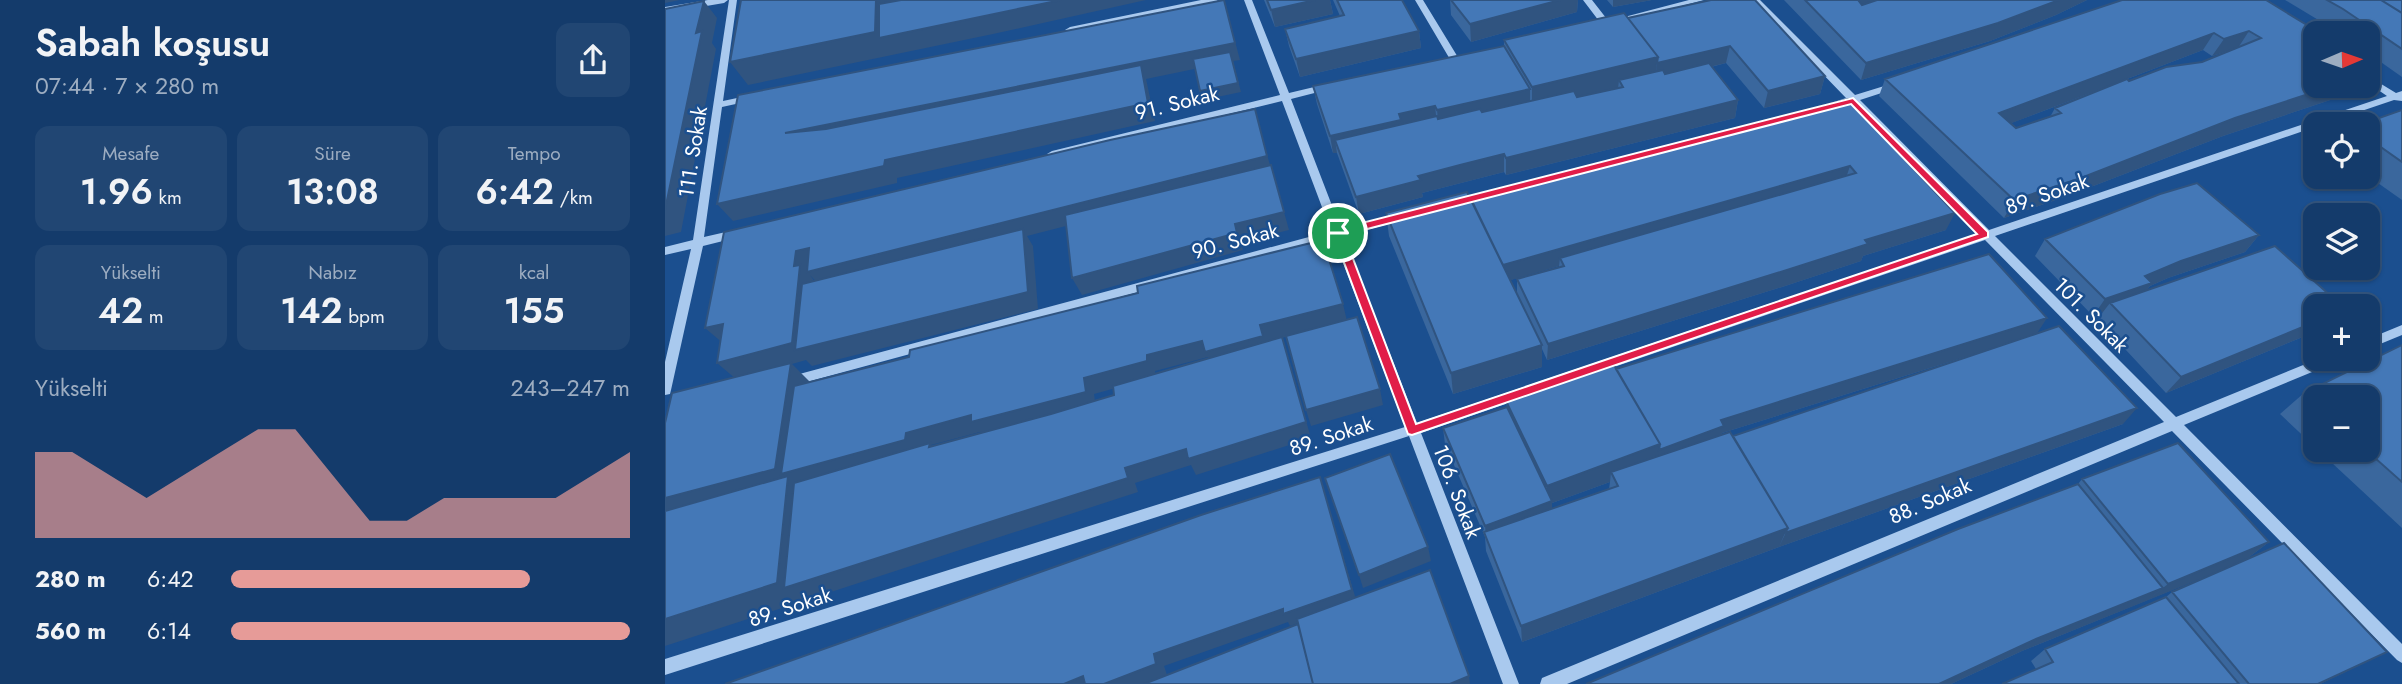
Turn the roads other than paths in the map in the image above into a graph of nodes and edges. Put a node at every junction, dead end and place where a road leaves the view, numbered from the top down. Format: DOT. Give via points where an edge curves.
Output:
graph roads {
  1 [pos="724,0"];
  2 [pos="733,0"];
  3 [pos="1213,0"];
  4 [pos="1248,0"];
  5 [pos="1419,0"];
  6 [pos="1587,0"];
  7 [pos="1700,0"];
  8 [pos="1755,0"];
  9 [pos="665,10"];
  10 [pos="1605,23"];
  11 [pos="1593,26"];
  12 [pos="1053,34"];
  13 [pos="1467,56"];
  14 [pos="1454,59"];
  15 [pos="1441,62"];
  16 [pos="1905,82"];
  17 [pos="1336,85"];
  18 [pos="2380,86"];
  19 [pos="759,96"];
  20 [pos="1284,97"];
  21 [pos="2399,97"];
  22 [pos="1853,100"];
  23 [pos="719,105"];
  24 [pos="1827,107"];
  25 [pos="1044,156"];
  26 [pos="1417,212"];
  27 [pos="751,230"];
  28 [pos="1338,233"];
  29 [pos="1984,235"];
  30 [pos="698,243"];
  31 [pos="665,251"];
  32 [pos="2402,330"];
  33 [pos="2380,339"];
  34 [pos="2303,370"];
  35 [pos="786,383"];
  36 [pos="665,390"];
  37 [pos="2171,423"];
  38 [pos="1412,430"];
  39 [pos="2402,656"];
  40 [pos="665,667"];
  41 [pos="1511,684"];
  42 [pos="1548,684"];
  1 -- 9 [label="street"];
  2 -- 23 [label="street, 111. Sokak"];
  3 -- 12 [label="street"];
  4 -- 20 [label="street, 106. Sokak"];
  5 -- 14 [label="street"];
  6 -- 10 [label="street"];
  7 -- 10 [label="street"];
  8 -- 22 [label="street, 101. Sokak"];
  10 -- 11 [label="street"];
  13 -- 14 [label="street"];
  14 -- 15 [label="street"];
  16 -- 22 [label="street"];
  17 -- 20 [label="street, 91. Sokak"];
  18 -- 21 [label="street"];
  19 -- 23 [label="street"];
  20 -- 25 [label="street, 91. Sokak"];
  20 -- 28 [label="street, 106. Sokak"];
  21 -- 29 [label="street, 89. Sokak"];
  22 -- 24 [label="street"];
  22 -- 29 [label="street, 101. Sokak"];
  23 -- 30 [label="street, 111. Sokak"];
  26 -- 28 [label="street, 90. Sokak"];
  27 -- 30 [label="street"];
  28 -- 35 [label="street, 90. Sokak"];
  28 -- 38 [label="street, 106. Sokak"];
  29 -- 37 [label="street, 101. Sokak"];
  29 -- 38 [label="street, 89. Sokak"];
  30 -- 31 [label="street"];
  30 -- 36 [label="street, 111. Sokak"];
  32 -- 33 [label="street"];
  34 -- 37 [label="street, 88. Sokak"];
  37 -- 39 [label="street, 101. Sokak"];
  37 -- 42 [label="street, 88. Sokak"];
  38 -- 40 [label="street, 89. Sokak"];
  38 -- 41 [label="street, 106. Sokak"];
}
